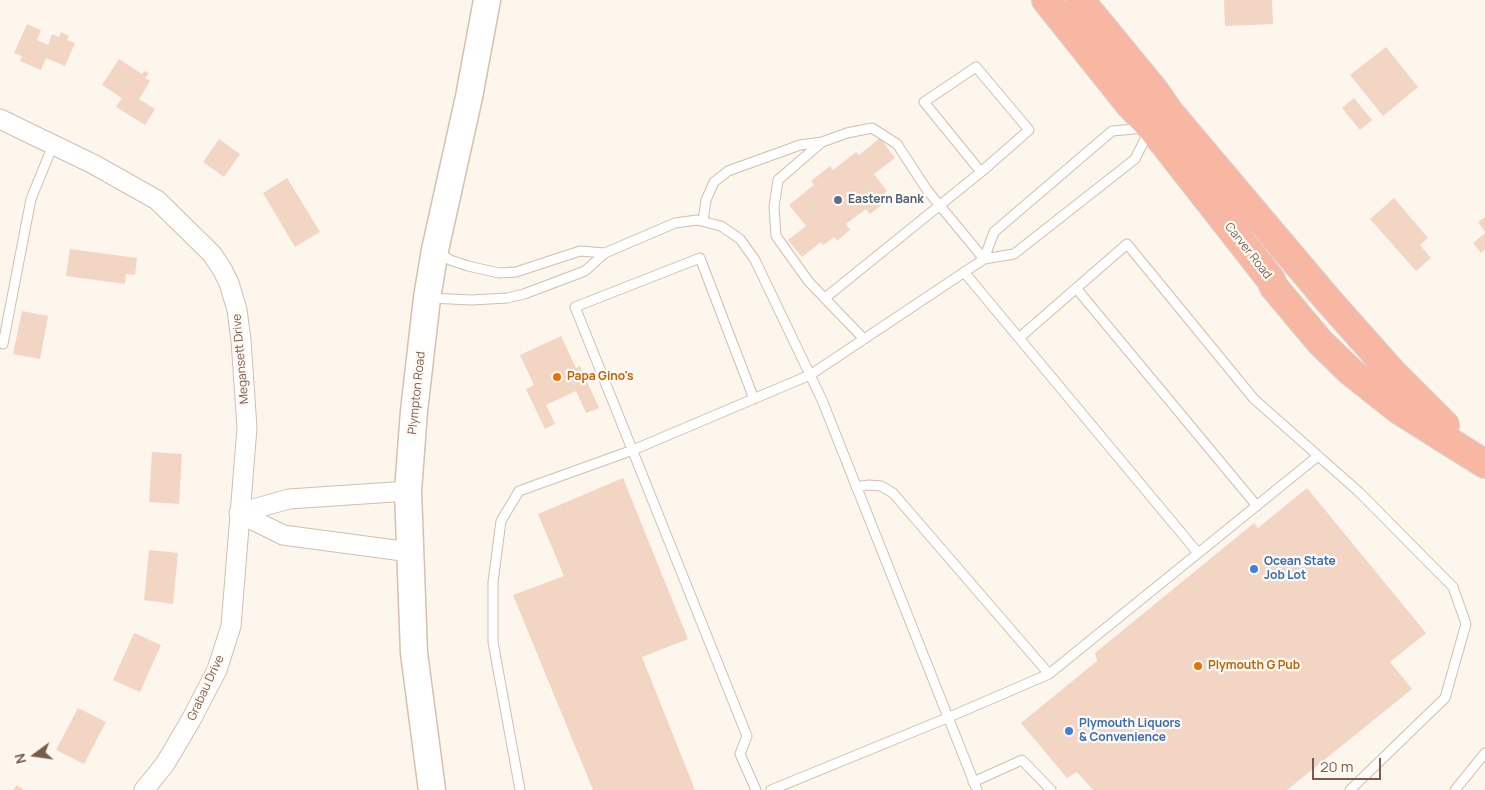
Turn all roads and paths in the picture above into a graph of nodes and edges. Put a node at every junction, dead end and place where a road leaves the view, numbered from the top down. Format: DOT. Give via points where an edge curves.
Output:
graph roads {
  1 [pos="487,0"];
  2 [pos="1046,0"];
  3 [pos="1080,0"];
  4 [pos="0,120"];
  5 [pos="1161,120"];
  6 [pos="822,142"];
  7 [pos="53,145"];
  8 [pos="981,172"];
  9 [pos="940,205"];
  10 [pos="702,221"];
  11 [pos="435,250"];
  12 [pos="605,253"];
  13 [pos="984,259"];
  14 [pos="964,272"];
  15 [pos="1076,288"];
  16 [pos="427,298"];
  17 [pos="825,298"];
  18 [pos="1019,338"];
  19 [pos="864,339"];
  20 [pos="3,344"];
  21 [pos="810,375"];
  22 [pos="754,399"];
  23 [pos="633,450"];
  24 [pos="1318,456"];
  25 [pos="1485,462"];
  26 [pos="856,487"];
  27 [pos="408,491"];
  28 [pos="1257,506"];
  29 [pos="239,513"];
  30 [pos="410,552"];
  31 [pos="1198,553"];
  32 [pos="1048,674"];
  33 [pos="947,718"];
  34 [pos="1485,753"];
  35 [pos="975,786"];
  36 [pos="144,790"];
  37 [pos="432,790"];
  38 [pos="520,790"];
  39 [pos="756,790"];
  40 [pos="771,790"];
  41 [pos="1051,790"];
  42 [pos="1350,790"];
  43 [pos="1455,790"];
  1 -- 11 [label="main road, Plympton Road"];
  2 -- 5 [label="highway" via="1129,104"];
  3 -- 5 [label="highway" via="1154,90"];
  4 -- 7 [label="street, Megansett Drive"];
  5 -- 13 [label="lane" via="1128,165 1014,254"];
  5 -- 13 [label="lane" via="1112,131 994,232"];
  5 -- 25 [label="highway" via="1385,364"];
  6 -- 9 [label="lane" via="872,128 898,144"];
  6 -- 10 [label="lane" via="800,145 728,171 714,182"];
  6 -- 17 [label="lane" via="778,180 774,207 776,236 809,282"];
  7 -- 20 [label="lane" via="31,199"];
  7 -- 29 [label="street, Megansett Drive" via="157,200 212,254 222,269 238,310 243,359 247,428"];
  8 -- 8 [label="lane" via="924,102 976,67 1029,130"];
  8 -- 9 [label="lane"];
  9 -- 13 [label="lane"];
  9 -- 17 [label="lane"];
  10 -- 12 [label="lane" via="675,223"];
  10 -- 21 [label="lane" via="721,226 740,239 755,260"];
  11 -- 12 [label="lane" via="450,260 499,273 516,272 580,251"];
  11 -- 16 [label="main road, Plympton Road"];
  12 -- 16 [label="lane" via="585,271 524,294 472,300"];
  13 -- 14 [label="lane"];
  14 -- 18 [label="lane"];
  14 -- 19 [label="lane"];
  15 -- 18 [label="lane"];
  15 -- 24 [label="lane" via="1127,244 1254,399"];
  15 -- 28 [label="lane"];
  16 -- 27 [label="main road, Plympton Road"];
  17 -- 19 [label="lane"];
  18 -- 31 [label="lane"];
  19 -- 21 [label="lane"];
  21 -- 22 [label="lane"];
  21 -- 26 [label="lane"];
  22 -- 23 [label="lane"];
  22 -- 23 [label="lane" via="700,258 575,307"];
  23 -- 38 [label="lane" via="519,491 500,520 493,582 493,642"];
  23 -- 39 [label="lane" via="747,736 740,754"];
  24 -- 28 [label="lane"];
  24 -- 42 [label="lane" via="1359,492 1453,587 1466,624 1445,698"];
  26 -- 32 [label="lane" via="881,486 893,493"];
  26 -- 33 [label="lane"];
  27 -- 29 [label="street" via="289,499"];
  27 -- 30 [label="main road, Plympton Road"];
  28 -- 31 [label="lane"];
  29 -- 30 [label="street" via="283,535"];
  29 -- 36 [label="street, Grabau Drive" via="231,626 217,670 165,764"];
  30 -- 37 [label="main road, Plympton Road" via="414,653"];
  31 -- 32 [label="lane"];
  32 -- 33 [label="lane"];
  33 -- 35 [label="lane"];
  33 -- 40 [label="lane"];
  34 -- 43 [label="lane"];
  35 -- 41 [label="lane" via="1022,760"];
}
